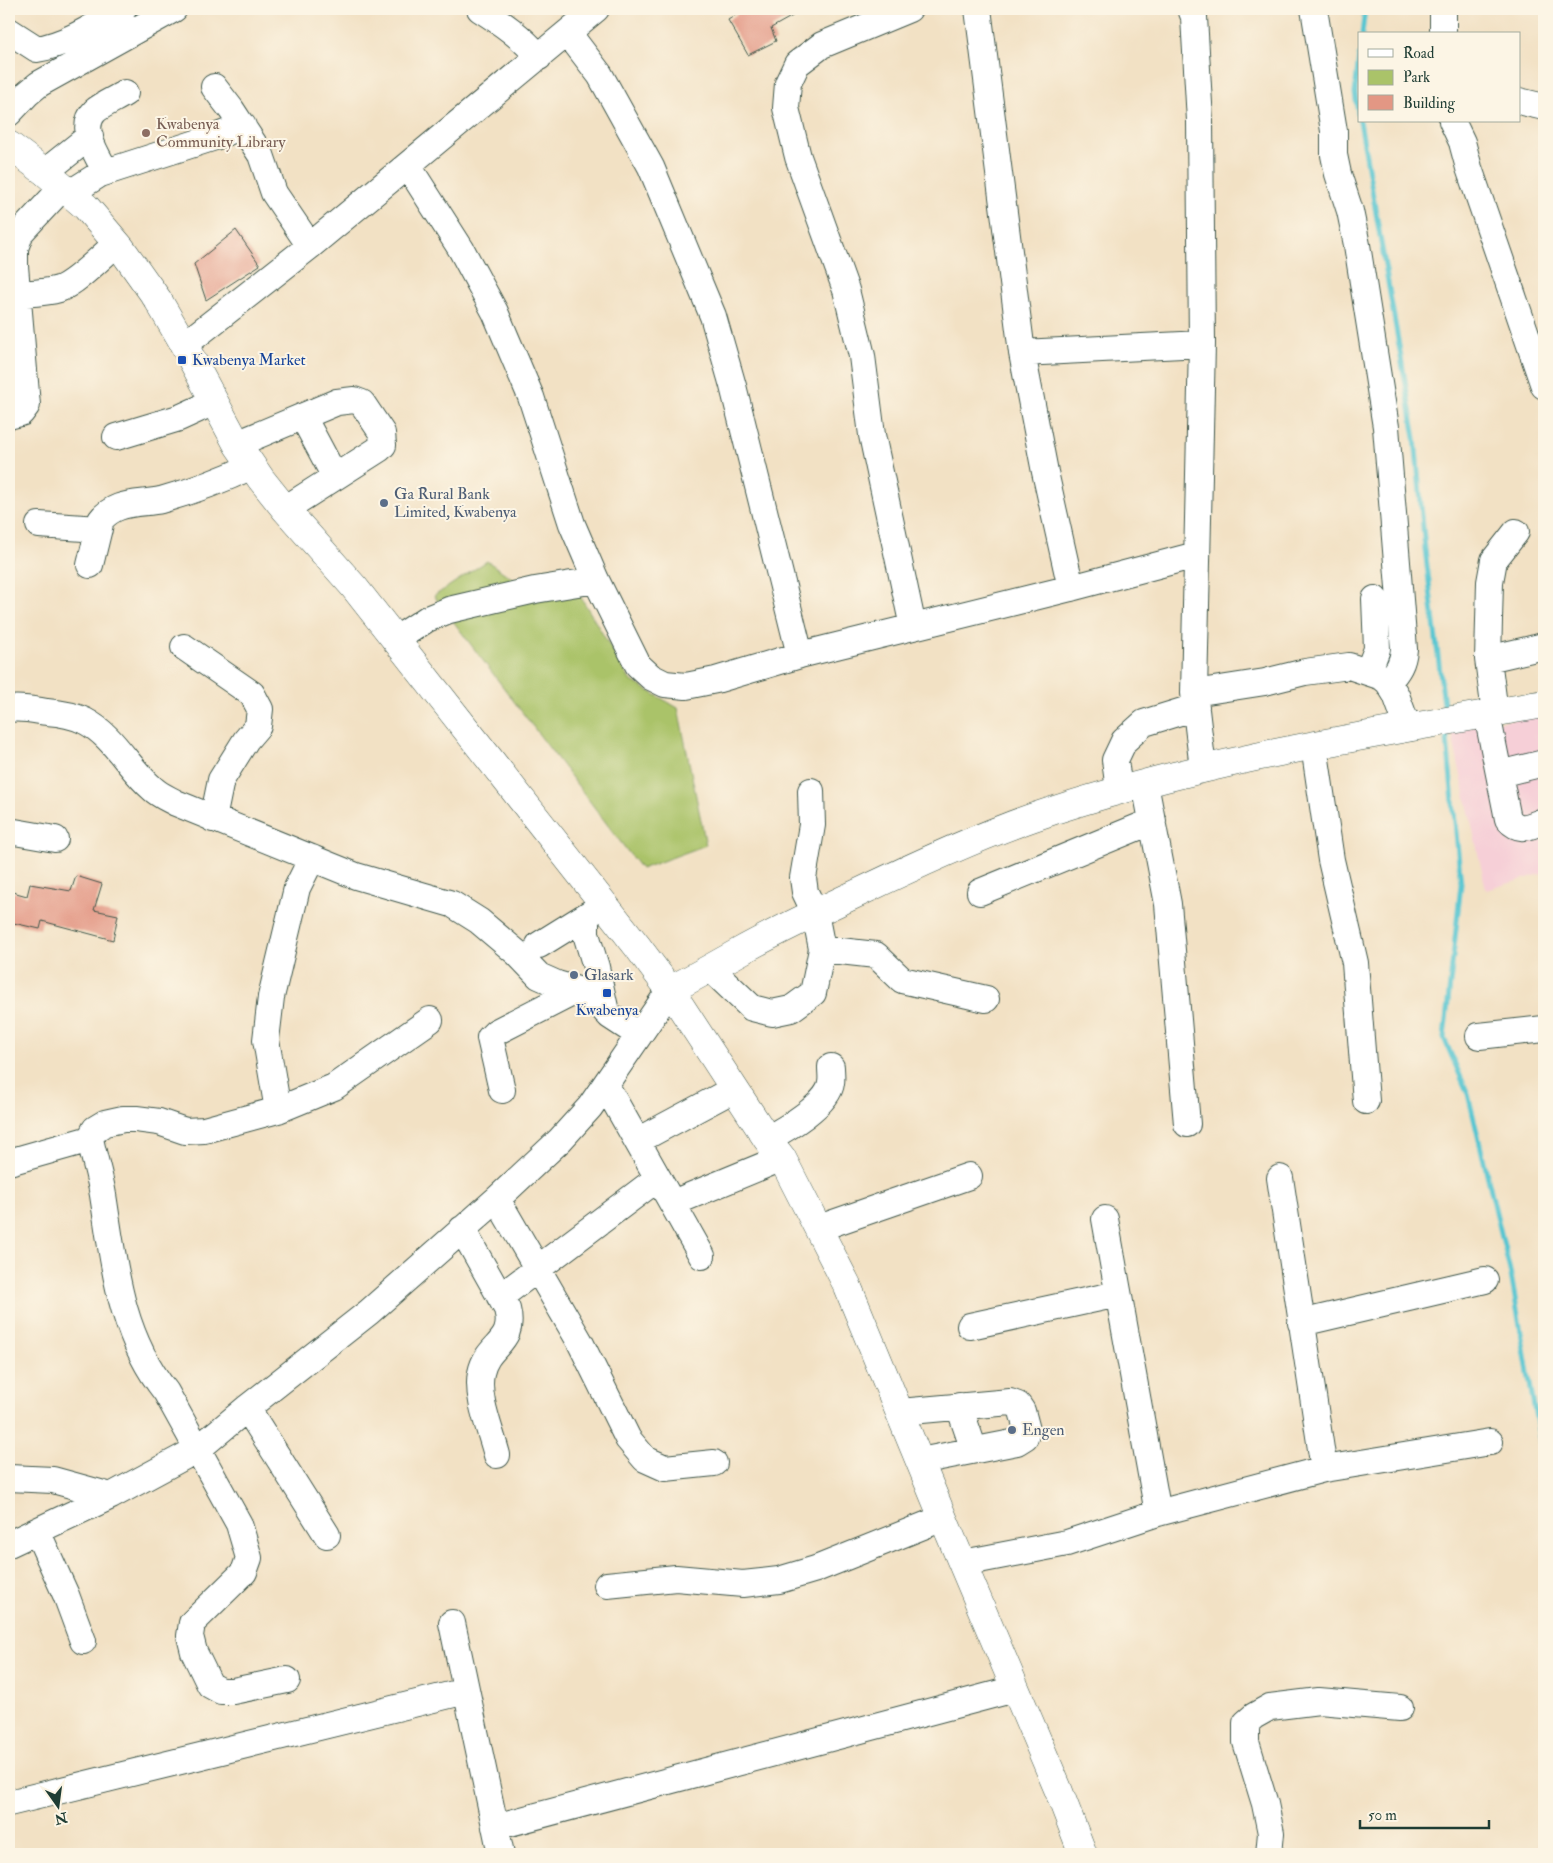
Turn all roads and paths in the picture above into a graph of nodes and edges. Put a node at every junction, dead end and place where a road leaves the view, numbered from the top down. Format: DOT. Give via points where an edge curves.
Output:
graph roads {
  1 [pos="123,9"];
  2 [pos="174,9"];
  3 [pos="480,9"];
  4 [pos="596,9"];
  5 [pos="909,9"];
  6 [pos="978,9"];
  7 [pos="1191,9"];
  8 [pos="1314,9"];
  9 [pos="1442,9"];
  10 [pos="9,31"];
  11 [pos="1443,32"];
  12 [pos="568,33"];
  13 [pos="539,57"];
  14 [pos="214,87"];
  15 [pos="125,93"];
  16 [pos="1520,101"];
  17 [pos="1544,107"];
  18 [pos="9,113"];
  19 [pos="243,126"];
  20 [pos="1462,128"];
  21 [pos="90,136"];
  22 [pos="9,145"];
  23 [pos="408,166"];
  24 [pos="106,172"];
  25 [pos="60,184"];
  26 [pos="117,243"];
  27 [pos="310,246"];
  28 [pos="17,294"];
  29 [pos="1202,344"];
  30 [pos="184,345"];
  31 [pos="1022,353"];
  32 [pos="1542,371"];
  33 [pos="214,402"];
  34 [pos="9,416"];
  35 [pos="303,417"];
  36 [pos="116,437"];
  37 [pos="244,455"];
  38 [pos="336,478"];
  39 [pos="285,510"];
  40 [pos="39,525"];
  41 [pos="99,529"];
  42 [pos="1516,532"];
  43 [pos="1196,555"];
  44 [pos="90,565"];
  45 [pos="596,580"];
  46 [pos="1071,588"];
  47 [pos="1375,599"];
  48 [pos="913,627"];
  49 [pos="395,640"];
  50 [pos="1544,646"];
  51 [pos="184,647"];
  52 [pos="800,655"];
  53 [pos="1488,659"];
  54 [pos="1378,677"];
  55 [pos="1195,700"];
  56 [pos="9,709"];
  57 [pos="1543,710"];
  58 [pos="1482,715"];
  59 [pos="1415,726"];
  60 [pos="1314,746"];
  61 [pos="1544,763"];
  62 [pos="1203,769"];
  63 [pos="1499,774"];
  64 [pos="1132,787"];
  65 [pos="811,791"];
  66 [pos="213,819"];
  67 [pos="1153,821"];
  68 [pos="1544,821"];
  69 [pos="9,831"];
  70 [pos="55,839"];
  71 [pos="312,858"];
  72 [pos="980,892"];
  73 [pos="595,910"];
  74 [pos="815,913"];
  75 [pos="539,945"];
  76 [pos="822,949"];
  77 [pos="711,969"];
  78 [pos="578,990"];
  79 [pos="670,990"];
  80 [pos="986,999"];
  81 [pos="606,1012"];
  82 [pos="430,1020"];
  83 [pos="1544,1029"];
  84 [pos="640,1035"];
  85 [pos="1480,1036"];
  86 [pos="831,1067"];
  87 [pos="606,1086"];
  88 [pos="734,1089"];
  89 [pos="502,1090"];
  90 [pos="1366,1101"];
  91 [pos="278,1110"];
  92 [pos="1187,1124"];
  93 [pos="90,1139"];
  94 [pos="637,1140"];
  95 [pos="775,1149"];
  96 [pos="9,1162"];
  97 [pos="969,1176"];
  98 [pos="658,1178"];
  99 [pos="1280,1178"];
  100 [pos="497,1199"];
  101 [pos="673,1204"];
  102 [pos="1105,1219"];
  103 [pos="819,1228"];
  104 [pos="462,1229"];
  105 [pos="702,1256"];
  106 [pos="538,1270"];
  107 [pos="1485,1280"];
  108 [pos="1118,1294"];
  109 [pos="500,1297"];
  110 [pos="1301,1323"];
  111 [pos="970,1326"];
  112 [pos="960,1406"];
  113 [pos="247,1408"];
  114 [pos="900,1412"];
  115 [pos="1490,1442"];
  116 [pos="198,1449"];
  117 [pos="974,1450"];
  118 [pos="497,1455"];
  119 [pos="920,1461"];
  120 [pos="714,1463"];
  121 [pos="1324,1469"];
  122 [pos="9,1478"];
  123 [pos="111,1496"];
  124 [pos="1158,1513"];
  125 [pos="943,1518"];
  126 [pos="37,1531"];
  127 [pos="327,1535"];
  128 [pos="9,1544"];
  129 [pos="963,1563"];
  130 [pos="607,1585"];
  131 [pos="452,1623"];
  132 [pos="83,1641"];
  133 [pos="287,1680"];
  134 [pos="1015,1689"];
  135 [pos="466,1691"];
  136 [pos="1400,1708"];
  137 [pos="9,1804"];
  138 [pos="495,1827"];
  139 [pos="501,1854"];
  140 [pos="1083,1854"];
  141 [pos="1270,1854"];
  1 -- 10 [label="street" via="47,48 37,49"];
  2 -- 18 [label="street" via="39,84"];
  3 -- 13 [label="street" via="513,31"];
  4 -- 12 [label="street"];
  5 -- 48 [label="street" via="822,45 797,64 788,83 786,108 798,157 846,290 862,356 872,435"];
  6 -- 31 [label="street"];
  7 -- 29 [label="street" via="1200,121"];
  8 -- 54 [label="street" via="1334,131 1334,154 1357,245 1386,427 1404,649 1398,670"];
  9 -- 11 [label="street"];
  12 -- 13 [label="street"];
  12 -- 52 [label="street" via="600,74 651,168 709,307 734,386"];
  13 -- 23 [label="street"];
  14 -- 19 [label="street"];
  15 -- 21 [label="street" via="95,111 89,120"];
  16 -- 17 [label="street"];
  19 -- 24 [label="street"];
  19 -- 27 [label="street" via="261,155 274,194"];
  20 -- 32 [label="street" via="1468,168"];
  21 -- 24 [label="street"];
  21 -- 25 [label="street"];
  22 -- 25 [label="main road"];
  23 -- 27 [label="street"];
  23 -- 45 [label="street" via="461,249 495,312 531,397 572,524"];
  24 -- 25 [label="street"];
  25 -- 26 [label="main road" via="86,207"];
  25 -- 28 [label="street" via="21,232 15,248"];
  26 -- 28 [label="street" via="61,288"];
  26 -- 30 [label="main road" via="158,300"];
  27 -- 30 [label="street"];
  28 -- 34 [label="street" via="26,405 21,413"];
  29 -- 31 [label="street"];
  29 -- 43 [label="street"];
  30 -- 33 [label="main road"];
  31 -- 46 [label="street"];
  33 -- 36 [label="street" via="179,418"];
  33 -- 37 [label="main road"];
  35 -- 37 [label="street"];
  35 -- 38 [label="street"];
  35 -- 38 [label="street" via="337,402 358,400 382,433 380,449"];
  37 -- 39 [label="main road"];
  37 -- 41 [label="street" via="225,479 159,500 116,508 105,514"];
  38 -- 39 [label="street"];
  39 -- 49 [label="main road" via="354,587"];
  40 -- 41 [label="street"];
  41 -- 44 [label="street"];
  42 -- 53 [label="street" via="1494,560 1490,582"];
  43 -- 46 [label="street"];
  43 -- 55 [label="street"];
  45 -- 49 [label="street" via="449,610"];
  45 -- 52 [label="street" via="638,665 665,684 686,686 716,680"];
  46 -- 48 [label="street"];
  47 -- 54 [label="street"];
  48 -- 52 [label="street"];
  49 -- 73 [label="main road"];
  50 -- 53 [label="street"];
  51 -- 66 [label="street" via="252,694 260,709 258,726 221,780"];
  53 -- 58 [label="street"];
  54 -- 55 [label="street" via="1349,666 1305,672"];
  54 -- 59 [label="street" via="1396,695"];
  55 -- 62 [label="street"];
  55 -- 64 [label="street" via="1144,723 1124,741 1115,760"];
  56 -- 66 [label="street" via="56,713 83,720 118,749 154,791"];
  57 -- 58 [label="main road"];
  58 -- 59 [label="main road"];
  58 -- 63 [label="street"];
  59 -- 60 [label="main road"];
  60 -- 62 [label="main road"];
  60 -- 90 [label="street" via="1331,860 1355,963"];
  61 -- 63 [label="street"];
  62 -- 64 [label="main road"];
  63 -- 68 [label="street" via="1508,819 1514,826 1522,828"];
  64 -- 67 [label="street"];
  64 -- 74 [label="main road" via="1030,818 972,840"];
  65 -- 74 [label="street" via="812,825 803,878 805,892"];
  66 -- 71 [label="street"];
  67 -- 72 [label="street"];
  67 -- 92 [label="street" via="1168,904"];
  69 -- 70 [label="street"];
  71 -- 78 [label="street" via="356,876 452,904 479,920 539,976"];
  71 -- 91 [label="street" via="297,888 271,997 266,1040"];
  73 -- 75 [label="street"];
  73 -- 79 [label="main road"];
  73 -- 81 [label="street" via="586,934"];
  74 -- 76 [label="street"];
  74 -- 77 [label="main road"];
  76 -- 77 [label="street" via="813,993 791,1009 772,1013 752,1008"];
  76 -- 80 [label="street" via="876,955 902,980"];
  77 -- 79 [label="main road"];
  78 -- 81 [label="street"];
  78 -- 89 [label="street" via="490,1038"];
  79 -- 84 [label="street"];
  79 -- 88 [label="main road"];
  81 -- 84 [label="street"];
  82 -- 91 [label="street" via="334,1087"];
  83 -- 85 [label="street"];
  84 -- 87 [label="street"];
  86 -- 95 [label="street" via="832,1085"];
  87 -- 94 [label="street"];
  87 -- 100 [label="street" via="560,1140"];
  88 -- 94 [label="street"];
  88 -- 95 [label="main road"];
  91 -- 93 [label="street" via="204,1130 185,1130 159,1122 123,1119 95,1129"];
  93 -- 96 [label="street"];
  93 -- 116 [label="street" via="124,1311 152,1375 166,1392"];
  94 -- 98 [label="street"];
  95 -- 101 [label="street"];
  95 -- 103 [label="main road"];
  97 -- 103 [label="street"];
  98 -- 101 [label="street"];
  98 -- 106 [label="street"];
  99 -- 110 [label="street"];
  100 -- 104 [label="street"];
  100 -- 106 [label="street"];
  101 -- 105 [label="street"];
  102 -- 108 [label="street"];
  103 -- 114 [label="main road" via="847,1285"];
  104 -- 109 [label="street"];
  104 -- 113 [label="street" via="369,1312"];
  106 -- 109 [label="street"];
  106 -- 120 [label="street" via="580,1342 628,1439 645,1459 665,1468"];
  107 -- 110 [label="street"];
  108 -- 111 [label="street"];
  108 -- 124 [label="street"];
  109 -- 118 [label="street" via="510,1322 506,1335 485,1359 480,1375 480,1396"];
  110 -- 121 [label="street"];
  112 -- 114 [label="street"];
  112 -- 117 [label="street"];
  112 -- 117 [label="street" via="1010,1402 1022,1411 1027,1430 1025,1437 1017,1442"];
  113 -- 116 [label="street"];
  113 -- 127 [label="street"];
  114 -- 119 [label="main road"];
  115 -- 121 [label="street"];
  116 -- 123 [label="street"];
  116 -- 133 [label="street" via="239,1524 249,1558 244,1572 192,1622 190,1636 194,1652 210,1685 220,1691"];
  117 -- 119 [label="street"];
  119 -- 125 [label="main road"];
  121 -- 124 [label="street"];
  122 -- 123 [label="street" via="53,1480"];
  123 -- 126 [label="street"];
  124 -- 129 [label="street" via="1066,1543"];
  125 -- 129 [label="main road"];
  125 -- 130 [label="street" via="778,1580 743,1584 676,1578"];
  126 -- 128 [label="street"];
  126 -- 132 [label="street"];
  129 -- 134 [label="main road"];
  131 -- 135 [label="street"];
  134 -- 138 [label="street"];
  134 -- 140 [label="main road"];
  135 -- 137 [label="street"];
  135 -- 138 [label="street"];
  136 -- 141 [label="street" via="1319,1701 1270,1707 1246,1723 1246,1742 1271,1833"];
  138 -- 139 [label="street"];
}
